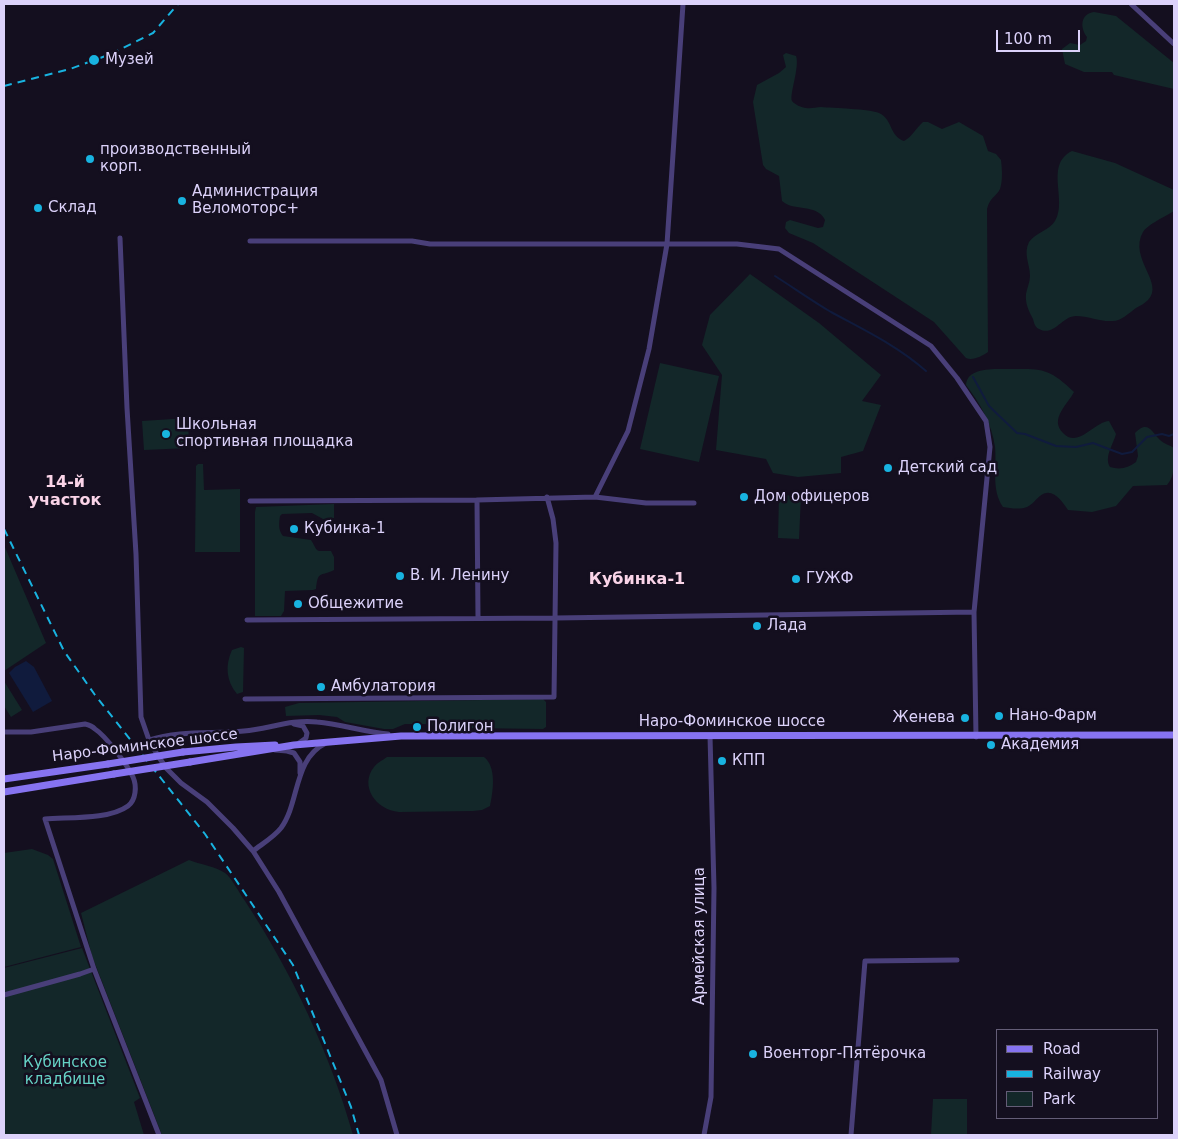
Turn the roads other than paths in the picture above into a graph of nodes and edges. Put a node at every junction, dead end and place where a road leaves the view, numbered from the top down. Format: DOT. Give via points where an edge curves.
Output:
graph roads {
  1 [pos="683,4"];
  2 [pos="1131,4"];
  3 [pos="1174,44"];
  4 [pos="120,238"];
  5 [pos="250,242"];
  6 [pos="667,244"];
  7 [pos="547,497"];
  8 [pos="595,497"];
  9 [pos="250,500"];
  10 [pos="477,500"];
  11 [pos="694,503"];
  12 [pos="974,612"];
  13 [pos="478,618"];
  14 [pos="555,618"];
  15 [pos="247,620"];
  16 [pos="245,699"];
  17 [pos="288,724"];
  18 [pos="4,732"];
  19 [pos="1174,735"];
  20 [pos="401,736"];
  21 [pos="710,736"];
  22 [pos="976,737"];
  23 [pos="149,740"];
  24 [pos="330,741"];
  25 [pos="292,745"];
  26 [pos="267,750"];
  27 [pos="300,776"];
  28 [pos="4,777"];
  29 [pos="4,792"];
  30 [pos="253,851"];
  31 [pos="957,960"];
  32 [pos="94,969"];
  33 [pos="4,995"];
  34 [pos="159,1135"];
  35 [pos="397,1135"];
  36 [pos="704,1135"];
  37 [pos="851,1135"];
  1 -- 6 [label="street"];
  2 -- 3 [label="street"];
  4 -- 23 [label="street" via="142,717"];
  5 -- 6 [label="street"];
  6 -- 8 [label="street" via="649,349 628,431"];
  6 -- 12 [label="street" via="737,244 779,249 931,346 986,421 990,447"];
  7 -- 8 [label="street"];
  7 -- 10 [label="street"];
  7 -- 14 [label="street" via="556,543"];
  8 -- 11 [label="street" via="646,503"];
  9 -- 10 [label="street"];
  10 -- 13 [label="street"];
  12 -- 14 [label="street"];
  12 -- 22 [label="street"];
  13 -- 14 [label="street"];
  13 -- 15 [label="street"];
  14 -- 16 [label="street" via="554,697"];
  17 -- 20 [label="street" via="316,722"];
  17 -- 23 [label="street" via="244,731 167,735"];
  17 -- 25 [label="street" via="299,724 306,729 306,738"];
  18 -- 32 [label="street" via="31,732 85,724 108,741 133,777 134,796 122,809 108,814 45,819"];
  19 -- 22 [label="main road, Наро-Фоминское шоссе"];
  20 -- 21 [label="main road, Наро-Фоминское шоссе"];
  20 -- 24 [label="main road, Наро-Фоминское шоссе"];
  21 -- 22 [label="main road, Наро-Фоминское шоссе"];
  21 -- 36 [label="street, Армейская улица" via="714,888 711,1097"];
  23 -- 30 [label="street" via="167,768 214,809"];
  24 -- 25 [label="main road, Наро-Фоминское шоссе"];
  24 -- 27 [label="street" via="313,752"];
  25 -- 26 [label="main road, Наро-Фоминское шоссе"];
  25 -- 28 [label="main road, Наро-Фоминское шоссе, bridge" via="183,752"];
  26 -- 27 [label="street" via="294,753 300,762"];
  26 -- 29 [label="main road, Наро-Фоминское шоссе, bridge"];
  27 -- 30 [label="street" via="281,828"];
  30 -- 35 [label="street" via="279,892 381,1080"];
  31 -- 37 [label="street" via="865,961"];
  32 -- 33 [label="street"];
  32 -- 34 [label="street"];
}
